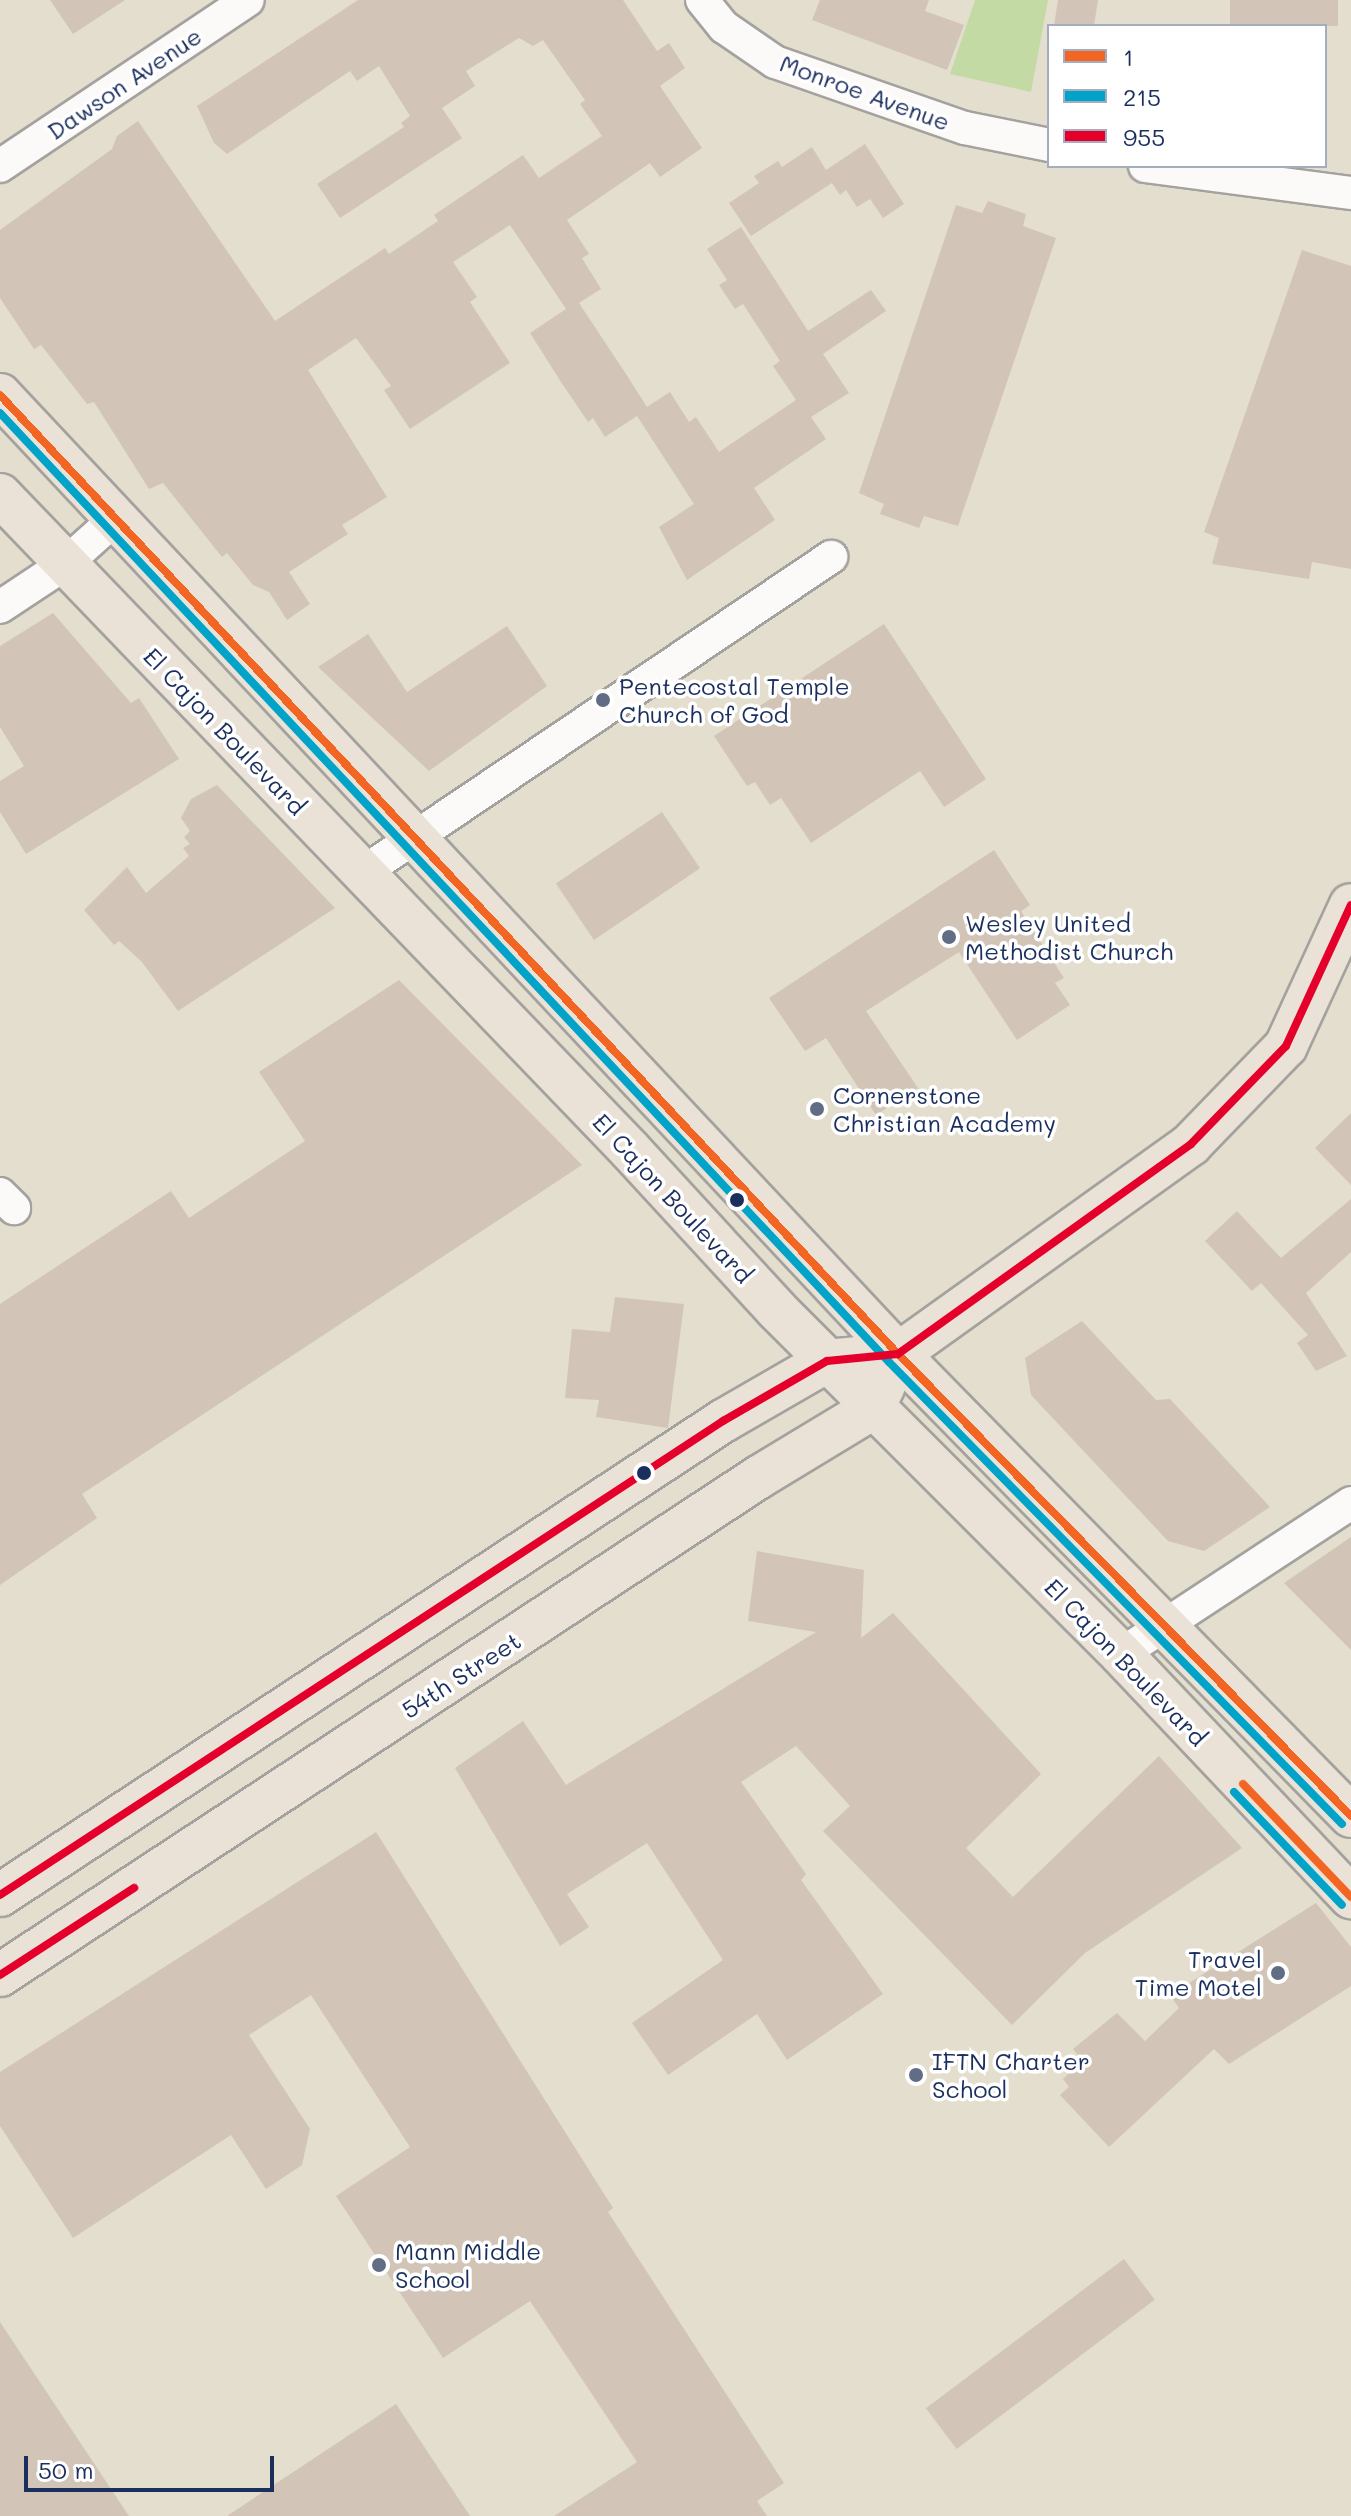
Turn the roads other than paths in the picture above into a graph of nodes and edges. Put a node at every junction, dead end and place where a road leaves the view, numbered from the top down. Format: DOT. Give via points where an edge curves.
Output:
graph roads {
  1 [pos="248,0"];
  2 [pos="702,0"];
  3 [pos="731,14"];
  4 [pos="1047,145"];
  5 [pos="0,166"];
  6 [pos="1160,168"];
  7 [pos="1351,193"];
  8 [pos="0,395"];
  9 [pos="0,495"];
  10 [pos="116,518"];
  11 [pos="831,557"];
  12 [pos="65,564"];
  13 [pos="0,607"];
  14 [pos="414,838"];
  15 [pos="362,873"];
  16 [pos="1351,905"];
  17 [pos="898,1354"];
  18 [pos="827,1361"];
  19 [pos="873,1408"];
  20 [pos="1351,1503"];
  21 [pos="1165,1629"];
  22 [pos="1121,1654"];
  23 [pos="1351,1816"];
  24 [pos="0,1895"];
  25 [pos="1351,1897"];
  26 [pos="0,1975"];
  1 -- 5 [label="street, Dawson Avenue"];
  2 -- 3 [label="street, Monroe Avenue"];
  3 -- 4 [label="street, Monroe Avenue" via="775,62 965,128"];
  6 -- 7 [label="street"];
  8 -- 10 [label="main road, El Cajon Boulevard"];
  9 -- 12 [label="main road, El Cajon Boulevard"];
  10 -- 12 [label="street"];
  10 -- 14 [label="main road, El Cajon Boulevard"];
  11 -- 14 [label="street"];
  12 -- 13 [label="street"];
  12 -- 15 [label="main road, El Cajon Boulevard"];
  14 -- 15 [label="street"];
  14 -- 17 [label="main road, El Cajon Boulevard"];
  15 -- 18 [label="main road, El Cajon Boulevard"];
  16 -- 17 [label="main road" via="1286,1046 1191,1144"];
  17 -- 18 [label="main road"];
  17 -- 19 [label="main road"];
  17 -- 21 [label="main road, El Cajon Boulevard"];
  18 -- 19 [label="main road, El Cajon Boulevard"];
  18 -- 24 [label="main road" via="723,1421"];
  19 -- 22 [label="main road, El Cajon Boulevard"];
  19 -- 26 [label="main road, 54th Street" via="759,1477"];
  20 -- 21 [label="street"];
  21 -- 22 [label="street"];
  21 -- 23 [label="main road, El Cajon Boulevard"];
  22 -- 25 [label="main road, El Cajon Boulevard"];
}
